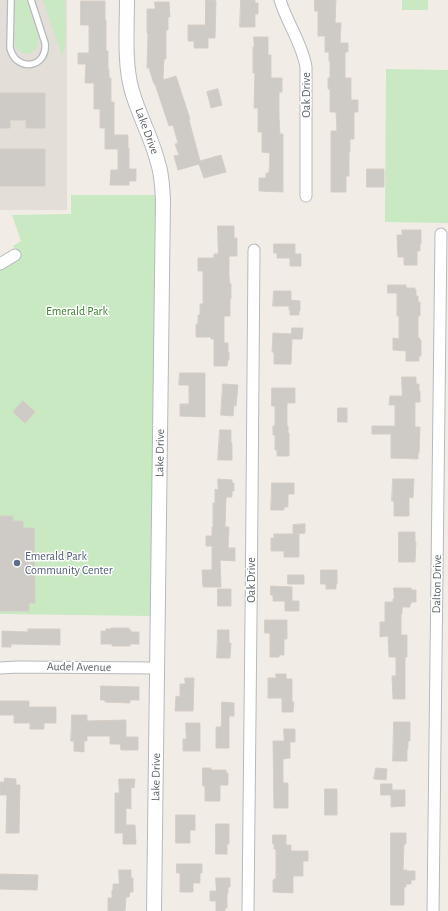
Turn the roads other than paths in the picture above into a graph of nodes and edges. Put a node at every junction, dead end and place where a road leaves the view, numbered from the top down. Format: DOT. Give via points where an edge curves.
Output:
graph roads {
  1 [pos="10,0"];
  2 [pos="32,0"];
  3 [pos="127,0"];
  4 [pos="280,0"];
  5 [pos="306,196"];
  6 [pos="441,234"];
  7 [pos="254,250"];
  8 [pos="15,255"];
  9 [pos="0,264"];
  10 [pos="0,668"];
  11 [pos="157,668"];
  12 [pos="154,911"];
  13 [pos="248,911"];
  14 [pos="433,911"];
  1 -- 2 [label="lane" via="10,48 15,59 31,64 41,59 46,48"];
  3 -- 11 [label="street, Lake Drive" via="128,71 132,90 159,164 163,199"];
  4 -- 5 [label="street, Oak Drive" via="304,59"];
  6 -- 14 [label="street, Dalton Drive"];
  7 -- 13 [label="street, Oak Drive"];
  8 -- 9 [label="street"];
  10 -- 11 [label="street, Audel Avenue"];
  11 -- 12 [label="street, Lake Drive"];
}
